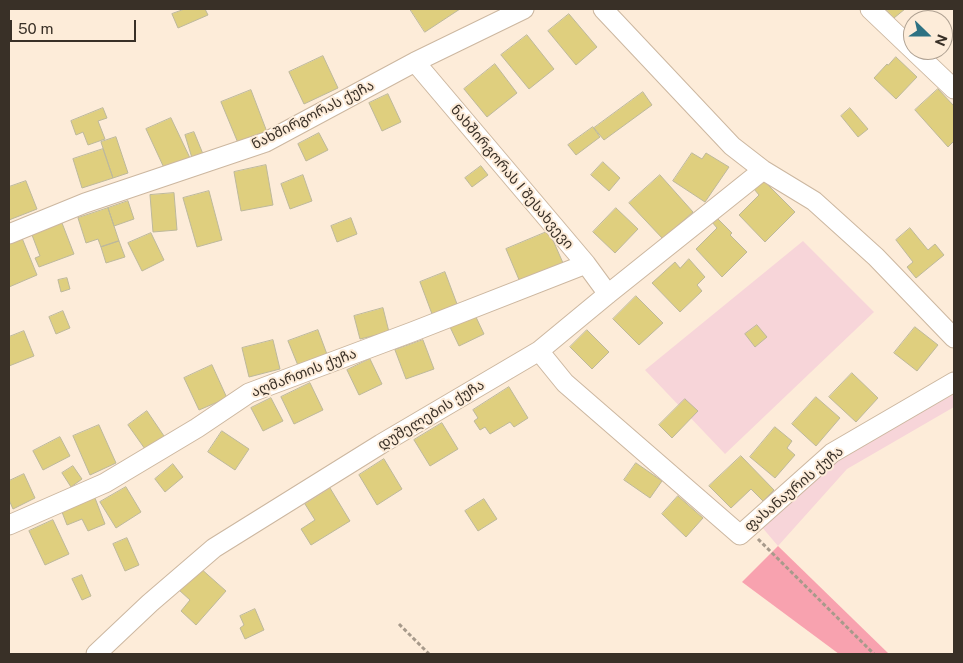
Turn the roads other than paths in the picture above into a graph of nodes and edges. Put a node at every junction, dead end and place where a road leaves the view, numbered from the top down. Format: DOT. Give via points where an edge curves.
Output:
graph roads {
  1 [pos="524,9"];
  2 [pos="603,9"];
  3 [pos="870,9"];
  4 [pos="903,40"];
  5 [pos="924,60"];
  6 [pos="415,62"];
  7 [pos="954,89"];
  8 [pos="763,170"];
  9 [pos="9,234"];
  10 [pos="586,264"];
  11 [pos="608,294"];
  12 [pos="954,338"];
  13 [pos="539,351"];
  14 [pos="954,382"];
  15 [pos="9,524"];
  16 [pos="96,654"];
  1 -- 6 [label="street, ნახშირგორას ქუჩა"];
  2 -- 8 [label="street" via="732,146"];
  3 -- 4 [label="street"];
  5 -- 7 [label="street"];
  6 -- 9 [label="street, ნახშირგორას ქუჩა" via="266,142 85,203"];
  6 -- 10 [label="street, ნახშირგორას I შესახვევი"];
  8 -- 11 [label="street, დუშელების ქუჩა"];
  8 -- 12 [label="street" via="814,200 876,257"];
  10 -- 11 [label="street, ნახშირგორას I შესახვევი"];
  10 -- 15 [label="street, აღმართის ქუჩა" via="249,393 104,483"];
  11 -- 13 [label="street, დუშელების ქუჩა"];
  13 -- 14 [label="street, ფასანაურის ქუჩა" via="565,383 740,535 832,453"];
  13 -- 16 [label="street, დუშელების ქუჩა" via="214,548"];
}
